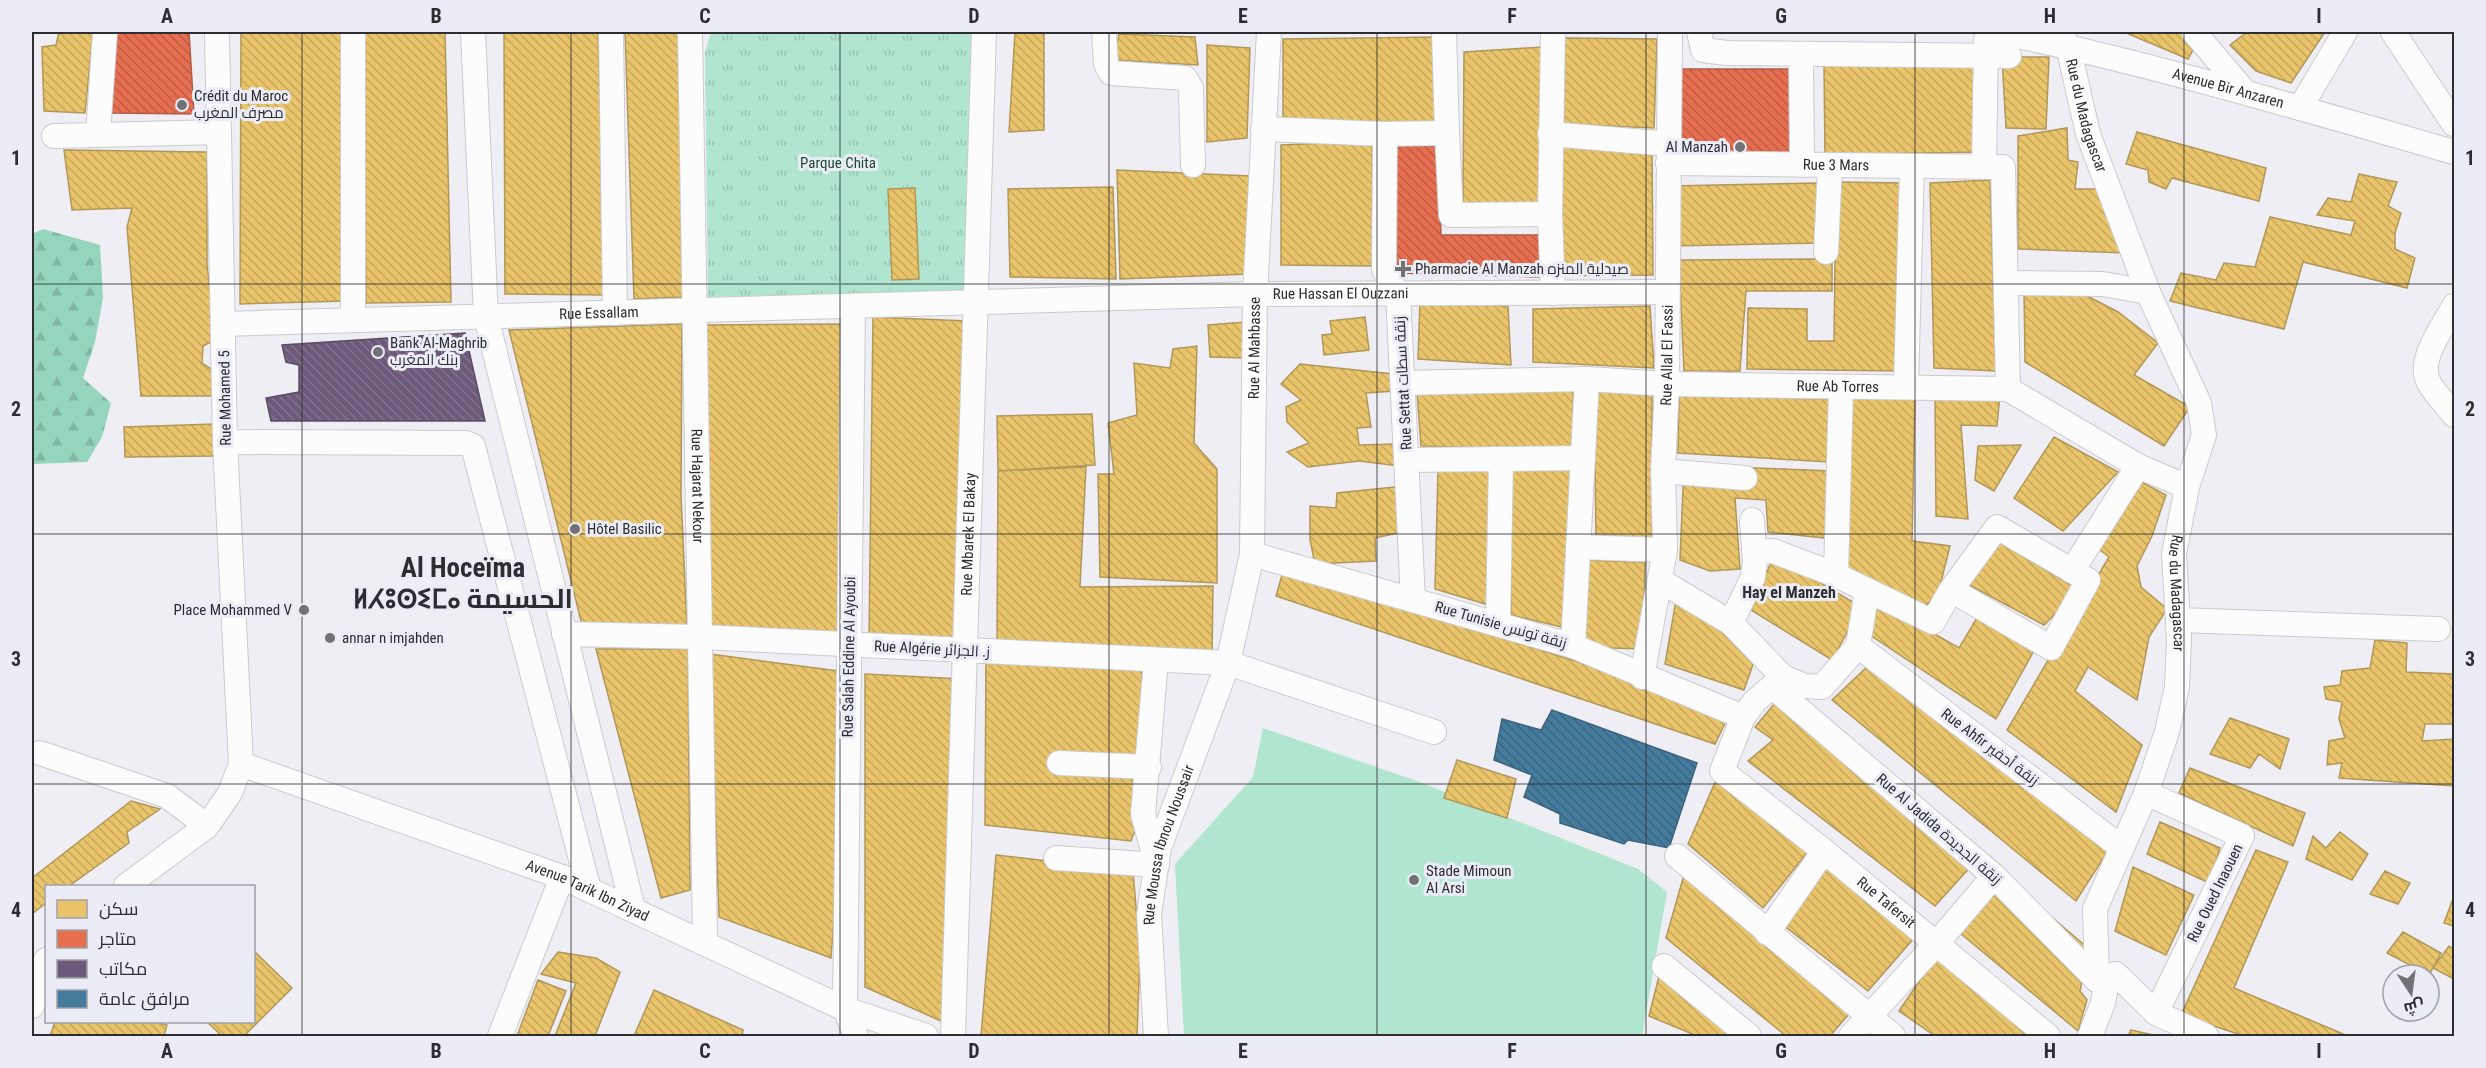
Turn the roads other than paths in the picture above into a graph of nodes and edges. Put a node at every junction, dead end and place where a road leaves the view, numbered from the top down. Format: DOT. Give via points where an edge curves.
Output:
graph roads {
  1 [pos="105,32"];
  2 [pos="217,32"];
  3 [pos="353,32"];
  4 [pos="473,32"];
  5 [pos="611,32"];
  6 [pos="690,32"];
  7 [pos="984,32"];
  8 [pos="1104,32"];
  9 [pos="1269,32"];
  10 [pos="1444,32"];
  11 [pos="1552,32"];
  12 [pos="1670,32"];
  13 [pos="1699,32"];
  14 [pos="1986,32"];
  15 [pos="1999,32"];
  16 [pos="2196,32"];
  17 [pos="2345,32"];
  18 [pos="2393,32"];
  19 [pos="2068,36"];
  20 [pos="1801,54"];
  21 [pos="1998,56"];
  22 [pos="2246,92"];
  23 [pos="2300,108"];
  24 [pos="2454,124"];
  25 [pos="1263,129"];
  26 [pos="219,132"];
  27 [pos="98,134"];
  28 [pos="1384,134"];
  29 [pos="1447,134"];
  30 [pos="1550,134"];
  31 [pos="54,136"];
  32 [pos="2454,152"];
  33 [pos="1668,154"];
  34 [pos="1193,165"];
  35 [pos="1802,165"];
  36 [pos="1830,165"];
  37 [pos="1912,166"];
  38 [pos="1993,167"];
  39 [pos="1550,214"];
  40 [pos="1826,252"];
  41 [pos="2007,283"];
  42 [pos="1668,292"];
  43 [pos="2148,292"];
  44 [pos="1553,293"];
  45 [pos="1255,294"];
  46 [pos="1398,294"];
  47 [pos="976,303"];
  48 [pos="853,306"];
  49 [pos="2454,306"];
  50 [pos="694,310"];
  51 [pos="615,313"];
  52 [pos="486,317"];
  53 [pos="353,320"];
  54 [pos="223,324"];
  55 [pos="1587,379"];
  56 [pos="1403,383"];
  57 [pos="1667,384"];
  58 [pos="1906,386"];
  59 [pos="1840,387"];
  60 [pos="2008,388"];
  61 [pos="2454,415"];
  62 [pos="225,442"];
  63 [pos="1583,458"];
  64 [pos="1406,459"];
  65 [pos="1501,459"];
  66 [pos="2138,466"];
  67 [pos="1663,471"];
  68 [pos="1745,478"];
  69 [pos="2187,487"];
  70 [pos="1752,520"];
  71 [pos="1578,547"];
  72 [pos="1665,549"];
  73 [pos="1755,552"];
  74 [pos="1252,554"];
  75 [pos="2072,571"];
  76 [pos="1836,575"];
  77 [pos="1661,580"];
  78 [pos="1868,590"];
  79 [pos="1951,590"];
  80 [pos="1413,600"];
  81 [pos="2178,620"];
  82 [pos="1731,623"];
  83 [pos="1498,624"];
  84 [pos="2438,629"];
  85 [pos="564,634"];
  86 [pos="701,637"];
  87 [pos="849,645"];
  88 [pos="1574,646"];
  89 [pos="1858,646"];
  90 [pos="965,650"];
  91 [pos="1156,660"];
  92 [pos="1228,663"];
  93 [pos="1642,677"];
  94 [pos="1778,682"];
  95 [pos="1743,717"];
  96 [pos="1434,732"];
  97 [pos="40,753"];
  98 [pos="1059,763"];
  99 [pos="241,764"];
  100 [pos="1149,767"];
  101 [pos="2146,793"];
  102 [pos="207,826"];
  103 [pos="2122,848"];
  104 [pos="1824,851"];
  105 [pos="1677,856"];
  106 [pos="1056,858"];
  107 [pos="1157,865"];
  108 [pos="1994,876"];
  109 [pos="562,878"];
  110 [pos="127,885"];
  111 [pos="589,890"];
  112 [pos="633,909"];
  113 [pos="1767,933"];
  114 [pos="705,942"];
  115 [pos="1937,943"];
  116 [pos="45,947"];
  117 [pos="32,957"];
  118 [pos="45,963"];
  119 [pos="1664,966"];
  120 [pos="2097,980"];
  121 [pos="32,1005"];
  122 [pos="845,1009"];
  123 [pos="2156,1013"];
  124 [pos="1869,1019"];
  125 [pos="500,1036"];
  126 [pos="856,1036"];
  127 [pos="926,1036"];
  128 [pos="953,1036"];
  129 [pos="1156,1036"];
  130 [pos="1749,1036"];
  131 [pos="1851,1036"];
  132 [pos="1893,1036"];
  133 [pos="2048,1036"];
  134 [pos="2090,1036"];
  135 [pos="2206,1036"];
  1 -- 27 [label="street"];
  2 -- 26 [label="street, Rue Mohamed 5"];
  3 -- 53 [label="street"];
  4 -- 52 [label="street"];
  5 -- 51 [label="street"];
  6 -- 50 [label="street, Rue Hajarat Nekour"];
  7 -- 47 [label="street, Rue Mbarek El Bakay"];
  8 -- 34 [label="street" via="1106,64 1111,73 1185,78 1191,88"];
  9 -- 25 [label="street, Rue Al Mahbasse"];
  10 -- 29 [label="street"];
  11 -- 30 [label="street"];
  12 -- 33 [label="street, Rue Allal El Fassi"];
  13 -- 20 [label="street" via="1703,50"];
  14 -- 21 [label="street"];
  15 -- 19 [label="street, Avenue Bir Anzaren"];
  16 -- 22 [label="street"];
  17 -- 23 [label="street"];
  18 -- 24 [label="street"];
  19 -- 22 [label="street, Avenue Bir Anzaren"];
  19 -- 43 [label="street, Rue du Madagascar" via="2088,134"];
  20 -- 21 [label="street"];
  20 -- 35 [label="street"];
  21 -- 38 [label="street"];
  22 -- 23 [label="street, Avenue Bir Anzaren"];
  23 -- 32 [label="street, Avenue Bir Anzaren"];
  25 -- 28 [label="street"];
  25 -- 45 [label="street, Rue Al Mahbasse"];
  26 -- 27 [label="street"];
  26 -- 54 [label="street, Rue Mohamed 5"];
  27 -- 31 [label="street"];
  28 -- 29 [label="street"];
  28 -- 46 [label="street, Rue Settat زنقة سطات" via="1384,270"];
  29 -- 39 [label="street" via="1451,214"];
  30 -- 33 [label="street, Rue 3 Mars"];
  30 -- 39 [label="street"];
  33 -- 35 [label="street, Rue 3 Mars"];
  33 -- 42 [label="street, Rue Allal El Fassi"];
  35 -- 36 [label="street, Rue 3 Mars"];
  36 -- 37 [label="street, Rue 3 Mars"];
  36 -- 40 [label="street"];
  37 -- 38 [label="street, Rue 3 Mars"];
  37 -- 58 [label="street"];
  38 -- 41 [label="street"];
  39 -- 44 [label="street"];
  41 -- 43 [label="street" via="2103,284"];
  41 -- 60 [label="street"];
  42 -- 44 [label="street, Rue Hassan El Ouzzani"];
  42 -- 57 [label="street, Rue Allal El Fassi"];
  43 -- 69 [label="street, Rue du Madagascar" via="2199,403 2204,435"];
  44 -- 46 [label="street, Rue Hassan El Ouzzani"];
  45 -- 46 [label="street, Rue Hassan El Ouzzani"];
  45 -- 47 [label="street, Rue Hassan El Ouzzani"];
  45 -- 74 [label="street, Rue Al Mahbasse"];
  46 -- 56 [label="street, Rue Settat زنقة سطات"];
  47 -- 48 [label="street, Rue Essallam"];
  47 -- 90 [label="street, Rue Mbarek El Bakay"];
  48 -- 50 [label="street, Rue Essallam"];
  48 -- 87 [label="street, Rue Salah Eddine Al Ayoubi"];
  49 -- 61 [label="street" via="2427,358 2426,370 2428,381"];
  50 -- 51 [label="street, Rue Essallam"];
  50 -- 86 [label="street, Rue Hajarat Nekour"];
  51 -- 52 [label="street, Rue Essallam"];
  52 -- 53 [label="street, Rue Essallam"];
  52 -- 85 [label="street"];
  53 -- 54 [label="street, Rue Essallam"];
  54 -- 62 [label="street, Rue Mohamed 5"];
  55 -- 56 [label="street, Rue Ab Torres"];
  55 -- 57 [label="street, Rue Ab Torres"];
  55 -- 63 [label="street"];
  56 -- 64 [label="street, Rue Settat زنقة سطات"];
  57 -- 59 [label="street, Rue Ab Torres"];
  57 -- 67 [label="street, Rue Allal El Fassi"];
  58 -- 59 [label="street, Rue Ab Torres"];
  58 -- 60 [label="street, Rue Ab Torres"];
  59 -- 76 [label="street"];
  60 -- 66 [label="street"];
  62 -- 99 [label="street, Rue Mohamed 5"];
  62 -- 111 [label="street" via="466,442 473,446"];
  63 -- 65 [label="street"];
  63 -- 71 [label="street"];
  64 -- 65 [label="street"];
  64 -- 80 [label="street, Rue Settat زنقة سطات"];
  65 -- 83 [label="street"];
  66 -- 69 [label="street"];
  66 -- 75 [label="street"];
  67 -- 68 [label="street"];
  67 -- 72 [label="street, Rue Allal El Fassi"];
  69 -- 81 [label="street, Rue du Madagascar" via="2174,554"];
  70 -- 73 [label="street"];
  71 -- 72 [label="street"];
  71 -- 88 [label="street"];
  72 -- 77 [label="street, Rue Allal El Fassi"];
  73 -- 76 [label="street" via="1773,551"];
  73 -- 82 [label="street" via="1753,577"];
  74 -- 80 [label="street, Rue Tunisie زنقة تونس"];
  74 -- 92 [label="street, Rue Al Mahbasse"];
  75 -- 79 [label="street" via="1997,526"];
  75 -- 79 [label="street" via="2088,580 2051,648"];
  76 -- 78 [label="street"];
  77 -- 82 [label="street"];
  77 -- 93 [label="street, Rue Allal El Fassi"];
  78 -- 79 [label="street" via="1933,622"];
  78 -- 89 [label="street"];
  80 -- 83 [label="street, Rue Tunisie زنقة تونس"];
  81 -- 84 [label="street"];
  81 -- 101 [label="street, Rue du Madagascar" via="2177,687 2167,732"];
  82 -- 94 [label="street"];
  83 -- 88 [label="street, Rue Tunisie زنقة تونس"];
  85 -- 86 [label="street, Rue Algérie ز. الجزائر"];
  85 -- 112 [label="street"];
  86 -- 87 [label="street, Rue Algérie ز. الجزائر"];
  86 -- 114 [label="street, Rue Hajarat Nekour"];
  87 -- 90 [label="street, Rue Algérie ز. الجزائر"];
  87 -- 122 [label="street, Rue Salah Eddine Al Ayoubi"];
  88 -- 93 [label="street, Rue Tunisie زنقة تونس"];
  89 -- 94 [label="street" via="1822,687"];
  89 -- 103 [label="street, Rue Ahfir زنقة أحفير"];
  90 -- 91 [label="street, Rue Algérie ز. الجزائر"];
  90 -- 128 [label="street, Rue Mbarek El Bakay"];
  91 -- 92 [label="street, Rue Algérie ز. الجزائر"];
  91 -- 100 [label="street"];
  92 -- 96 [label="street, Rue Algérie ز. الجزائر"];
  92 -- 107 [label="street, Rue Moussa Ibnou Noussair" via="1159,848"];
  93 -- 95 [label="street, Rue Tunisie زنقة تونس"];
  94 -- 95 [label="street"];
  94 -- 108 [label="street, Rue Al Jadida زنقة الجديدة"];
  95 -- 104 [label="street, Rue Tafersit" via="1722,771"];
  97 -- 102 [label="street" via="167,796"];
  98 -- 100 [label="street"];
  99 -- 102 [label="street" via="230,793"];
  99 -- 109 [label="street, Avenue Tarik Ibn Ziyad"];
  100 -- 107 [label="street" via="1143,814"];
  101 -- 103 [label="street, Rue du Madagascar"];
  101 -- 123 [label="street, Rue Oued Inaouen" via="2242,836"];
  102 -- 110 [label="street"];
  103 -- 120 [label="street, Rue du Madagascar" via="2095,909"];
  104 -- 113 [label="street"];
  104 -- 115 [label="street, Rue Tafersit"];
  105 -- 113 [label="street"];
  106 -- 107 [label="street"];
  107 -- 129 [label="street, Rue Moussa Ibnou Noussair" via="1149,914"];
  108 -- 115 [label="street"];
  108 -- 120 [label="street, Rue Al Jadida زنقة الجديدة"];
  109 -- 111 [label="street, Avenue Tarik Ibn Ziyad"];
  109 -- 125 [label="street"];
  111 -- 112 [label="street, Avenue Tarik Ibn Ziyad"];
  112 -- 114 [label="street, Avenue Tarik Ibn Ziyad"];
  113 -- 124 [label="street"];
  114 -- 122 [label="street, Avenue Tarik Ibn Ziyad"];
  115 -- 124 [label="street"];
  115 -- 133 [label="street, Rue Tafersit"];
  116 -- 117 [label="street"];
  118 -- 121 [label="street"];
  119 -- 130 [label="street"];
  120 -- 123 [label="street" via="2116,974"];
  120 -- 134 [label="street, Rue du Madagascar" via="2107,982"];
  122 -- 126 [label="street"];
  122 -- 127 [label="street, Avenue Tarik Ibn Ziyad"];
  123 -- 135 [label="street"];
  124 -- 131 [label="street"];
  124 -- 132 [label="street"];
}
